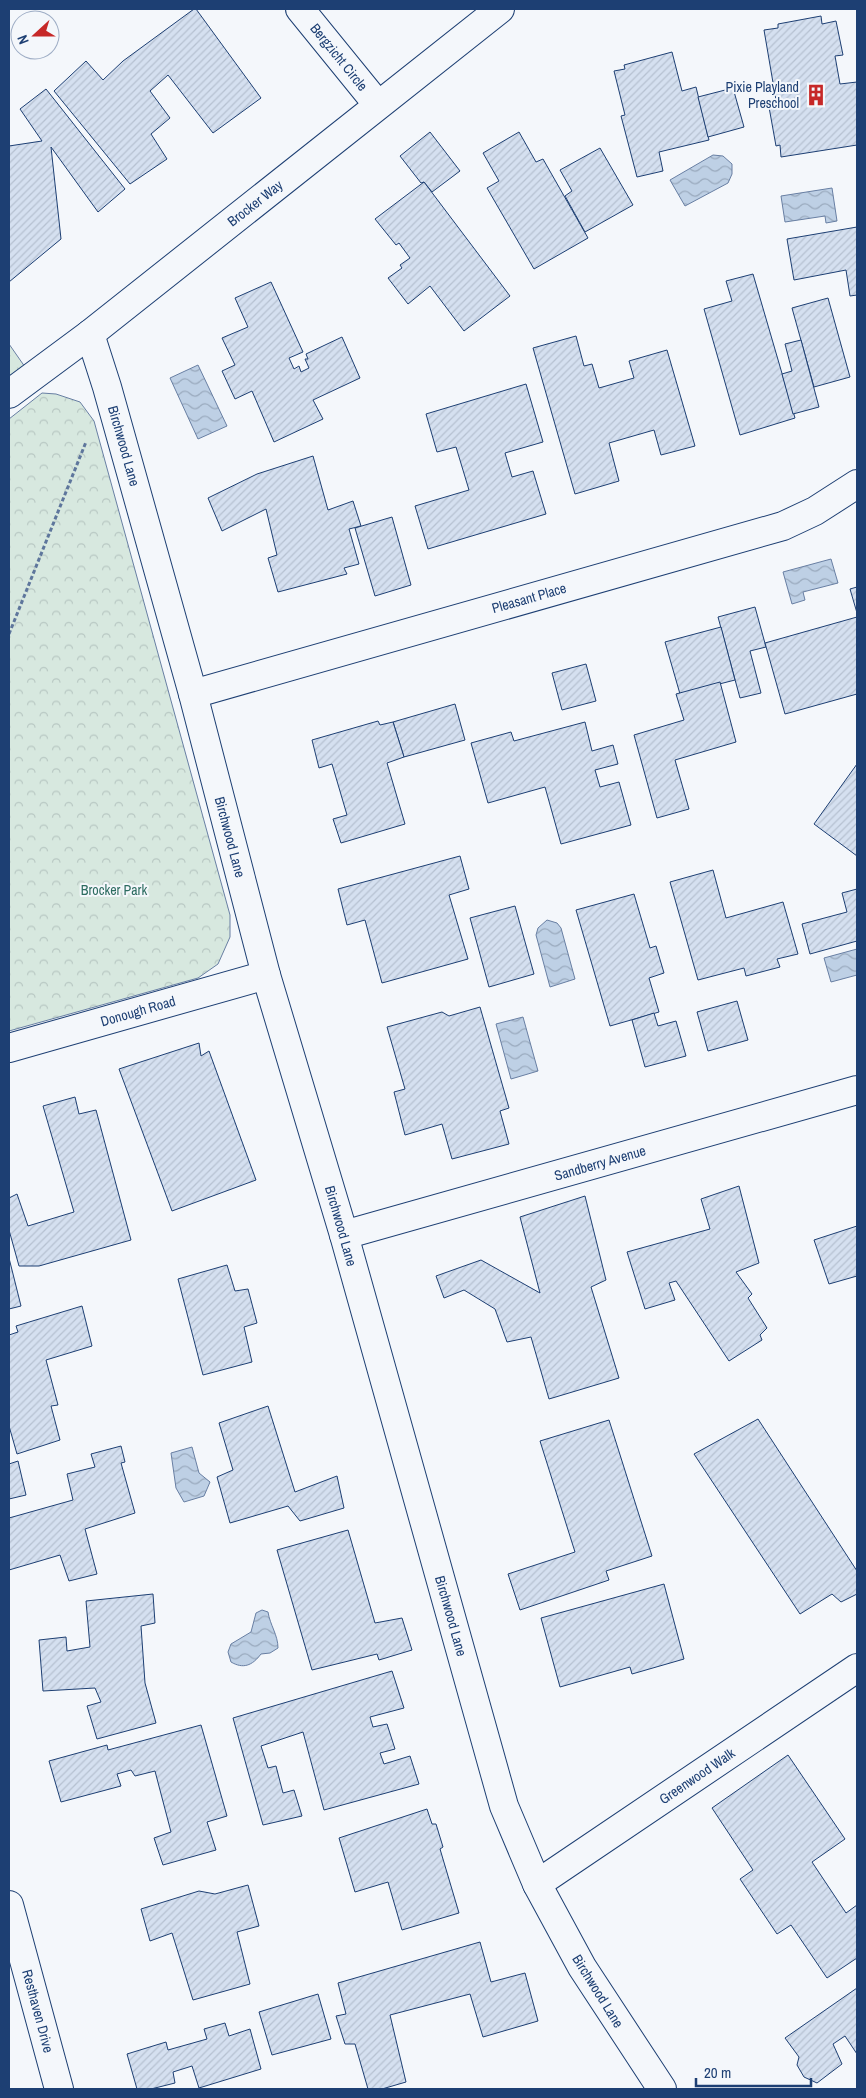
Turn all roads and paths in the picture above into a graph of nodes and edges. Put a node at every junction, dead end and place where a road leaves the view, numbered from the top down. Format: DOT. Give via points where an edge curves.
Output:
graph roads {
  1 [pos="300,9"];
  2 [pos="500,9"];
  3 [pos="378,105"];
  4 [pos="90,334"];
  5 [pos="108,387"];
  6 [pos="9,394"];
  7 [pos="857,484"];
  8 [pos="9,634"];
  9 [pos="193,694"];
  10 [pos="266,974"];
  11 [pos="9,1048"];
  12 [pos="857,1090"];
  13 [pos="344,1235"];
  14 [pos="857,1668"];
  15 [pos="537,1884"];
  16 [pos="9,1905"];
  17 [pos="59,2089"];
  18 [pos="662,2089"];
  1 -- 3 [label="street, Bergzicht Circle"];
  2 -- 3 [label="street, Brocker Way"];
  3 -- 4 [label="street, Brocker Way"];
  4 -- 5 [label="street, Birchwood Lane"];
  4 -- 6 [label="street, Brocker Way"];
  5 -- 8 [label="path"];
  5 -- 9 [label="street, Birchwood Lane"];
  7 -- 9 [label="street, Pleasant Place" via="815,511 783,526"];
  9 -- 10 [label="street, Birchwood Lane"];
  10 -- 11 [label="street, Donough Road"];
  10 -- 13 [label="street, Birchwood Lane"];
  12 -- 13 [label="street, Sandberry Avenue"];
  13 -- 15 [label="street, Birchwood Lane" via="504,1806"];
  14 -- 15 [label="street, Greenwood Walk"];
  15 -- 18 [label="street, Birchwood Lane" via="582,1967"];
  16 -- 17 [label="street, Resthaven Drive"];
}
